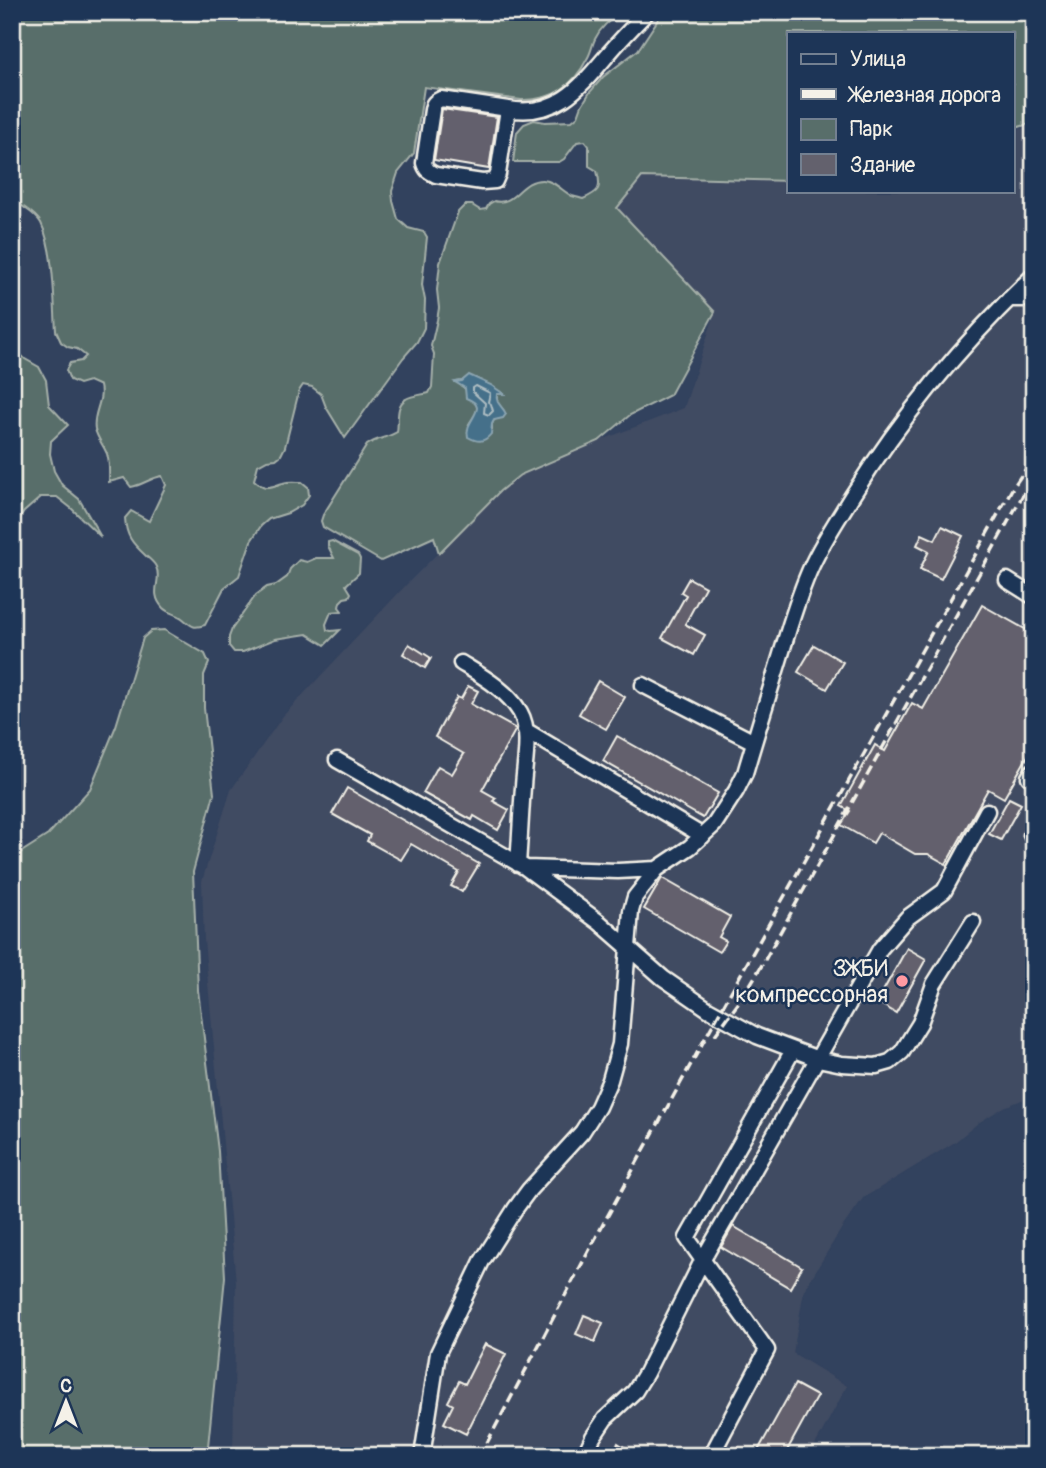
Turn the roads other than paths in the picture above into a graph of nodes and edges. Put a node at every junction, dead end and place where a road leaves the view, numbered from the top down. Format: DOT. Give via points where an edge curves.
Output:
graph roads {
  1 [pos="648,12"];
  2 [pos="508,109"];
  3 [pos="1034,275"];
  4 [pos="1009,299"];
  5 [pos="1034,299"];
  6 [pos="1007,580"];
  7 [pos="1034,597"];
  8 [pos="461,663"];
  9 [pos="642,685"];
  10 [pos="525,730"];
  11 [pos="754,742"];
  12 [pos="337,760"];
  13 [pos="987,811"];
  14 [pos="703,836"];
  15 [pos="522,866"];
  16 [pos="657,869"];
  17 [pos="972,922"];
  18 [pos="628,947"];
  19 [pos="793,1050"];
  20 [pos="818,1059"];
  21 [pos="702,1261"];
  22 [pos="422,1456"];
  23 [pos="584,1456"];
  24 [pos="711,1456"];
  1 -- 2 [label="lane" via="569,97 548,107"];
  2 -- 2 [label="lane" via="436,101 424,163 429,173 495,181"];
  3 -- 4 [label="lane"];
  4 -- 5 [label="lane"];
  4 -- 11 [label="lane" via="897,428 821,548 795,608"];
  6 -- 7 [label="lane"];
  8 -- 10 [label="lane" via="507,696 520,711"];
  9 -- 11 [label="lane"];
  10 -- 14 [label="lane"];
  10 -- 15 [label="lane"];
  11 -- 14 [label="lane" via="736,791"];
  12 -- 15 [label="lane"];
  13 -- 20 [label="lane" via="944,891 907,918 880,949"];
  14 -- 16 [label="lane"];
  15 -- 16 [label="lane"];
  15 -- 18 [label="lane"];
  16 -- 18 [label="lane" via="635,897"];
  17 -- 20 [label="lane" via="937,977 920,1023 902,1052 876,1066"];
  18 -- 19 [label="lane" via="708,1009"];
  18 -- 22 [label="lane" via="620,1044 605,1093 582,1132 529,1190 482,1261 438,1353"];
  19 -- 20 [label="lane"];
  19 -- 21 [label="lane" via="687,1238"];
  20 -- 21 [label="lane"];
  21 -- 23 [label="lane" via="646,1373 635,1391 605,1419"];
  21 -- 24 [label="lane" via="767,1350"];
}
